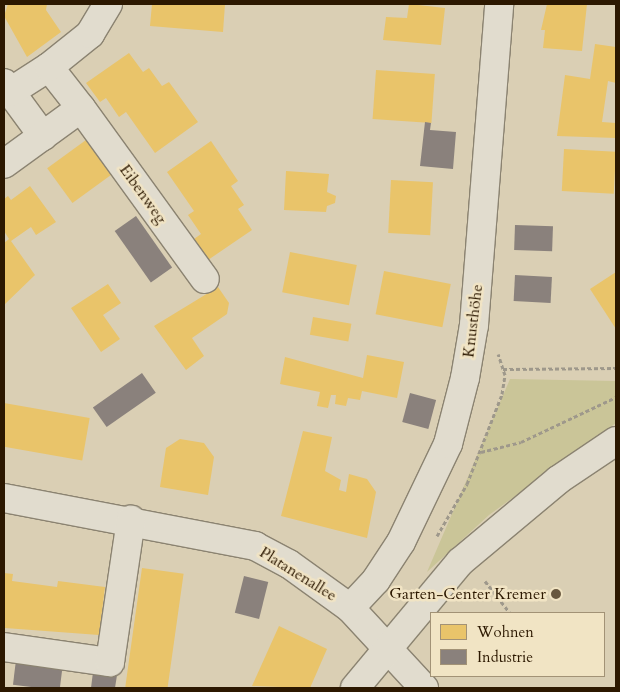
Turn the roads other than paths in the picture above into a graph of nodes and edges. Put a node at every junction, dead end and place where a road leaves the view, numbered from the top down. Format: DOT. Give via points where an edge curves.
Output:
graph roads {
  1 [pos="108,4"];
  2 [pos="500,4"];
  3 [pos="48,67"];
  4 [pos="7,88"];
  5 [pos="81,108"];
  6 [pos="43,136"];
  7 [pos="4,164"];
  8 [pos="206,279"];
  9 [pos="616,442"];
  10 [pos="4,498"];
  11 [pos="131,520"];
  12 [pos="350,608"];
  13 [pos="4,647"];
  14 [pos="388,648"];
  15 [pos="356,688"];
  16 [pos="424,688"];
  1 -- 3 [label="street" via="90,34"];
  2 -- 12 [label="street, Knusthöhe" via="474,325 466,378 448,444 401,542 376,580"];
  3 -- 4 [label="street"];
  3 -- 5 [label="street, Eibenweg"];
  4 -- 6 [label="street"];
  5 -- 6 [label="street"];
  5 -- 8 [label="street, Eibenweg"];
  6 -- 7 [label="street"];
  9 -- 14 [label="street" via="505,522 460,562"];
  10 -- 11 [label="street, Platanenallee"];
  11 -- 12 [label="street, Platanenallee" via="255,546 289,564"];
  11 -- 13 [label="street" via="110,662"];
  12 -- 14 [label="street, Platanenallee"];
  14 -- 15 [label="street"];
  14 -- 16 [label="street, Platanenallee"];
}
